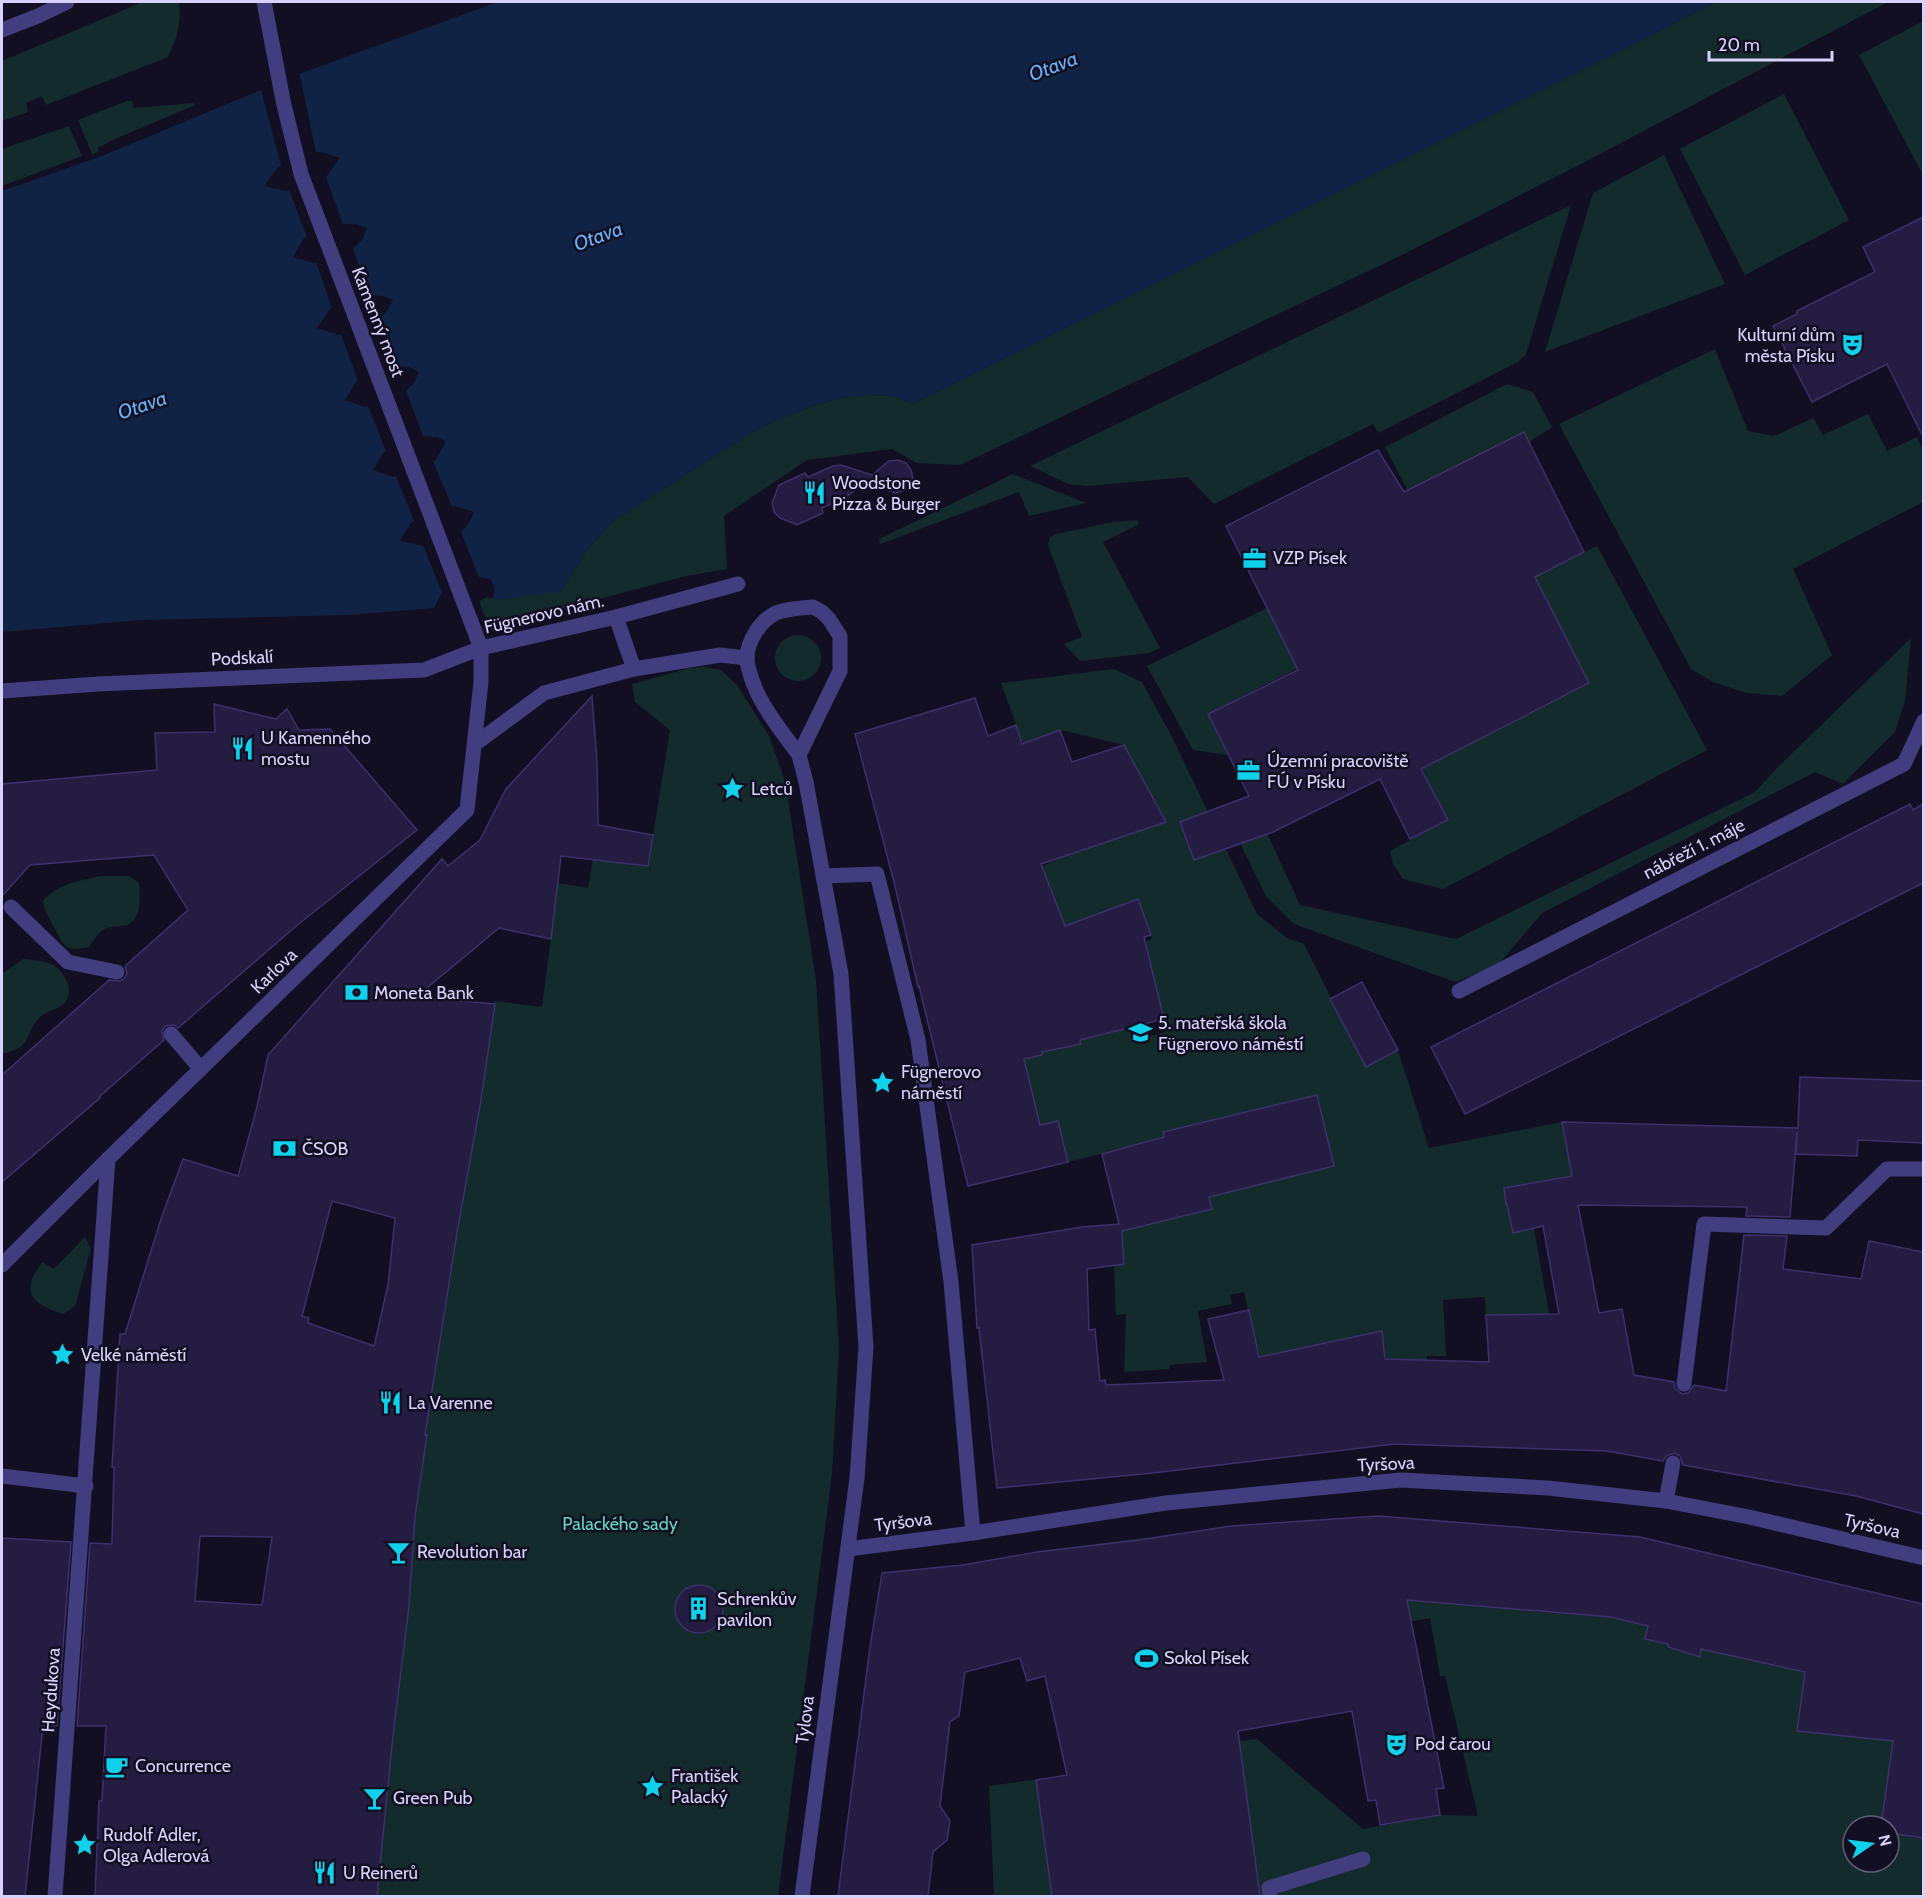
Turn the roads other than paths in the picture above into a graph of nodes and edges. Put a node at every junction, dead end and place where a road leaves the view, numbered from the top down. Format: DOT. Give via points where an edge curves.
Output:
graph roads {
  1 [pos="67,2"];
  2 [pos="264,2"];
  3 [pos="2,30"];
  4 [pos="738,584"];
  5 [pos="616,617"];
  6 [pos="481,648"];
  7 [pos="747,658"];
  8 [pos="634,669"];
  9 [pos="2,691"];
  10 [pos="1923,721"];
  11 [pos="475,744"];
  12 [pos="799,755"];
  13 [pos="467,810"];
  14 [pos="823,876"];
  15 [pos="11,907"];
  16 [pos="117,972"];
  17 [pos="1459,991"];
  18 [pos="171,1034"];
  19 [pos="201,1069"];
  20 [pos="108,1159"];
  21 [pos="1923,1169"];
  22 [pos="2,1265"];
  23 [pos="1684,1384"];
  24 [pos="1672,1463"];
  25 [pos="2,1476"];
  26 [pos="86,1486"];
  27 [pos="1666,1501"];
  28 [pos="973,1533"];
  29 [pos="848,1549"];
  30 [pos="1923,1558"];
  31 [pos="1364,1859"];
  32 [pos="55,1896"];
  33 [pos="802,1896"];
  34 [pos="1270,1896"];
  1 -- 3 [label="street"];
  2 -- 6 [label="street, Kamenný most" via="302,174"];
  4 -- 5 [label="street, Fügnerovo nám."];
  5 -- 6 [label="street, Fügnerovo nám."];
  5 -- 8 [label="street"];
  6 -- 9 [label="street, Podskalí" via="424,670"];
  6 -- 11 [label="street, Fügnerovo nám."];
  7 -- 8 [label="street" via="720,655"];
  7 -- 12 [label="street" via="754,686"];
  7 -- 12 [label="street" via="760,625 775,614 794,608 822,612 840,636 840,671"];
  8 -- 11 [label="street" via="544,693"];
  10 -- 17 [label="street, nábřeží 1. máje" via="1904,764"];
  11 -- 13 [label="street, Fügnerovo nám."];
  12 -- 14 [label="street"];
  13 -- 19 [label="street, Karlova"];
  14 -- 28 [label="street" via="877,874 918,1040 951,1282"];
  14 -- 29 [label="street" via="841,974 866,1347"];
  15 -- 16 [label="street" via="68,962"];
  18 -- 19 [label="street"];
  19 -- 20 [label="street, Karlova"];
  20 -- 22 [label="street"];
  20 -- 26 [label="street"];
  21 -- 23 [label="street" via="1887,1169 1826,1228 1704,1224"];
  24 -- 27 [label="street"];
  25 -- 26 [label="street"];
  26 -- 32 [label="street, Heydukova"];
  27 -- 28 [label="street, Tyršova" via="1548,1488 1401,1480 1166,1503"];
  27 -- 30 [label="street, Tyršova"];
  28 -- 29 [label="street, Tyršova"];
  29 -- 33 [label="street, Tylova"];
  31 -- 34 [label="street" via="1269,1888"];
}
